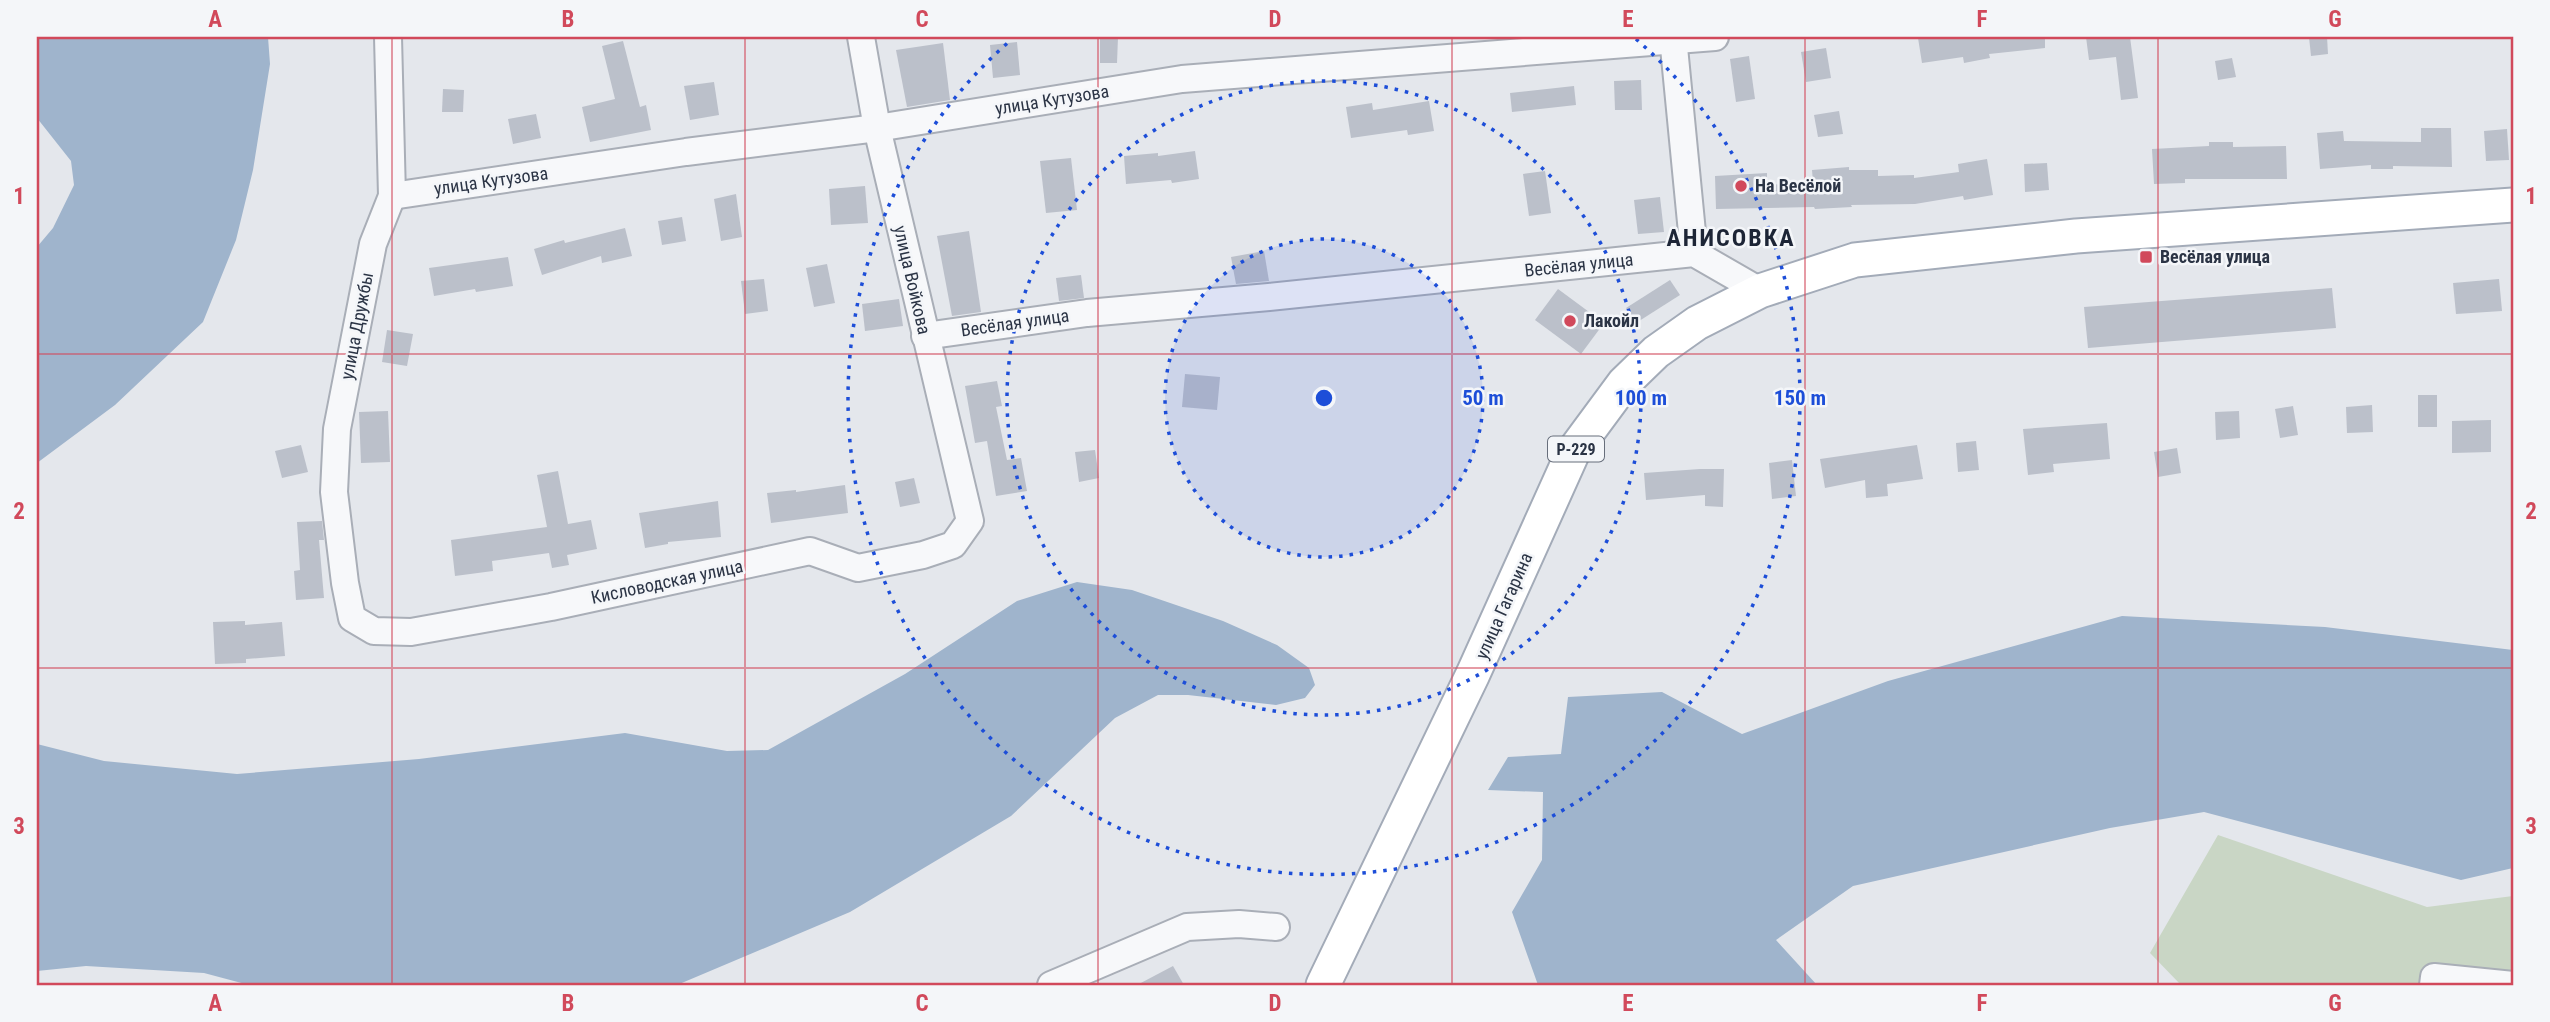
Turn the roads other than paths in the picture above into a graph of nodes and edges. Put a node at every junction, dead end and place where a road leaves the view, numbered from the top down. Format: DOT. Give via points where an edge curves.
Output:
graph roads {
  1 [pos="388,37"];
  2 [pos="861,37"];
  3 [pos="1715,37"];
  4 [pos="1673,39"];
  5 [pos="877,128"];
  6 [pos="392,196"];
  7 [pos="2513,205"];
  8 [pos="1694,253"];
  9 [pos="1760,291"];
  10 [pos="925,336"];
  11 [pos="970,522"];
  12 [pos="352,618"];
  13 [pos="1276,927"];
  14 [pos="1051,985"];
  15 [pos="1323,985"];
  16 [pos="2433,985"];
  17 [pos="2513,985"];
  1 -- 6 [label="street, улица Дружбы"];
  2 -- 5 [label="street, улица Войкова"];
  3 -- 4 [label="street, улица Кутузова"];
  4 -- 5 [label="street, улица Кутузова" via="1182,79"];
  4 -- 8 [label="street"];
  5 -- 6 [label="street, улица Кутузова"];
  5 -- 10 [label="street, улица Войкова"];
  6 -- 12 [label="street, улица Дружбы" via="373,244 337,429 334,492"];
  7 -- 9 [label="main road, Р-229" via="2076,236 1855,260"];
  8 -- 9 [label="street"];
  8 -- 10 [label="street, Весёлая улица" via="1087,313"];
  9 -- 15 [label="main road, улица Гагарина / Р-229" via="1697,323 1656,352 1623,383 1573,452 1473,674"];
  10 -- 11 [label="street, улица Войкова"];
  11 -- 12 [label="street, Кисловодская улица" via="953,545 858,568 810,551 411,632 374,631"];
  13 -- 14 [label="street" via="1187,927"];
  16 -- 17 [label="street" via="2434,977"];
}
